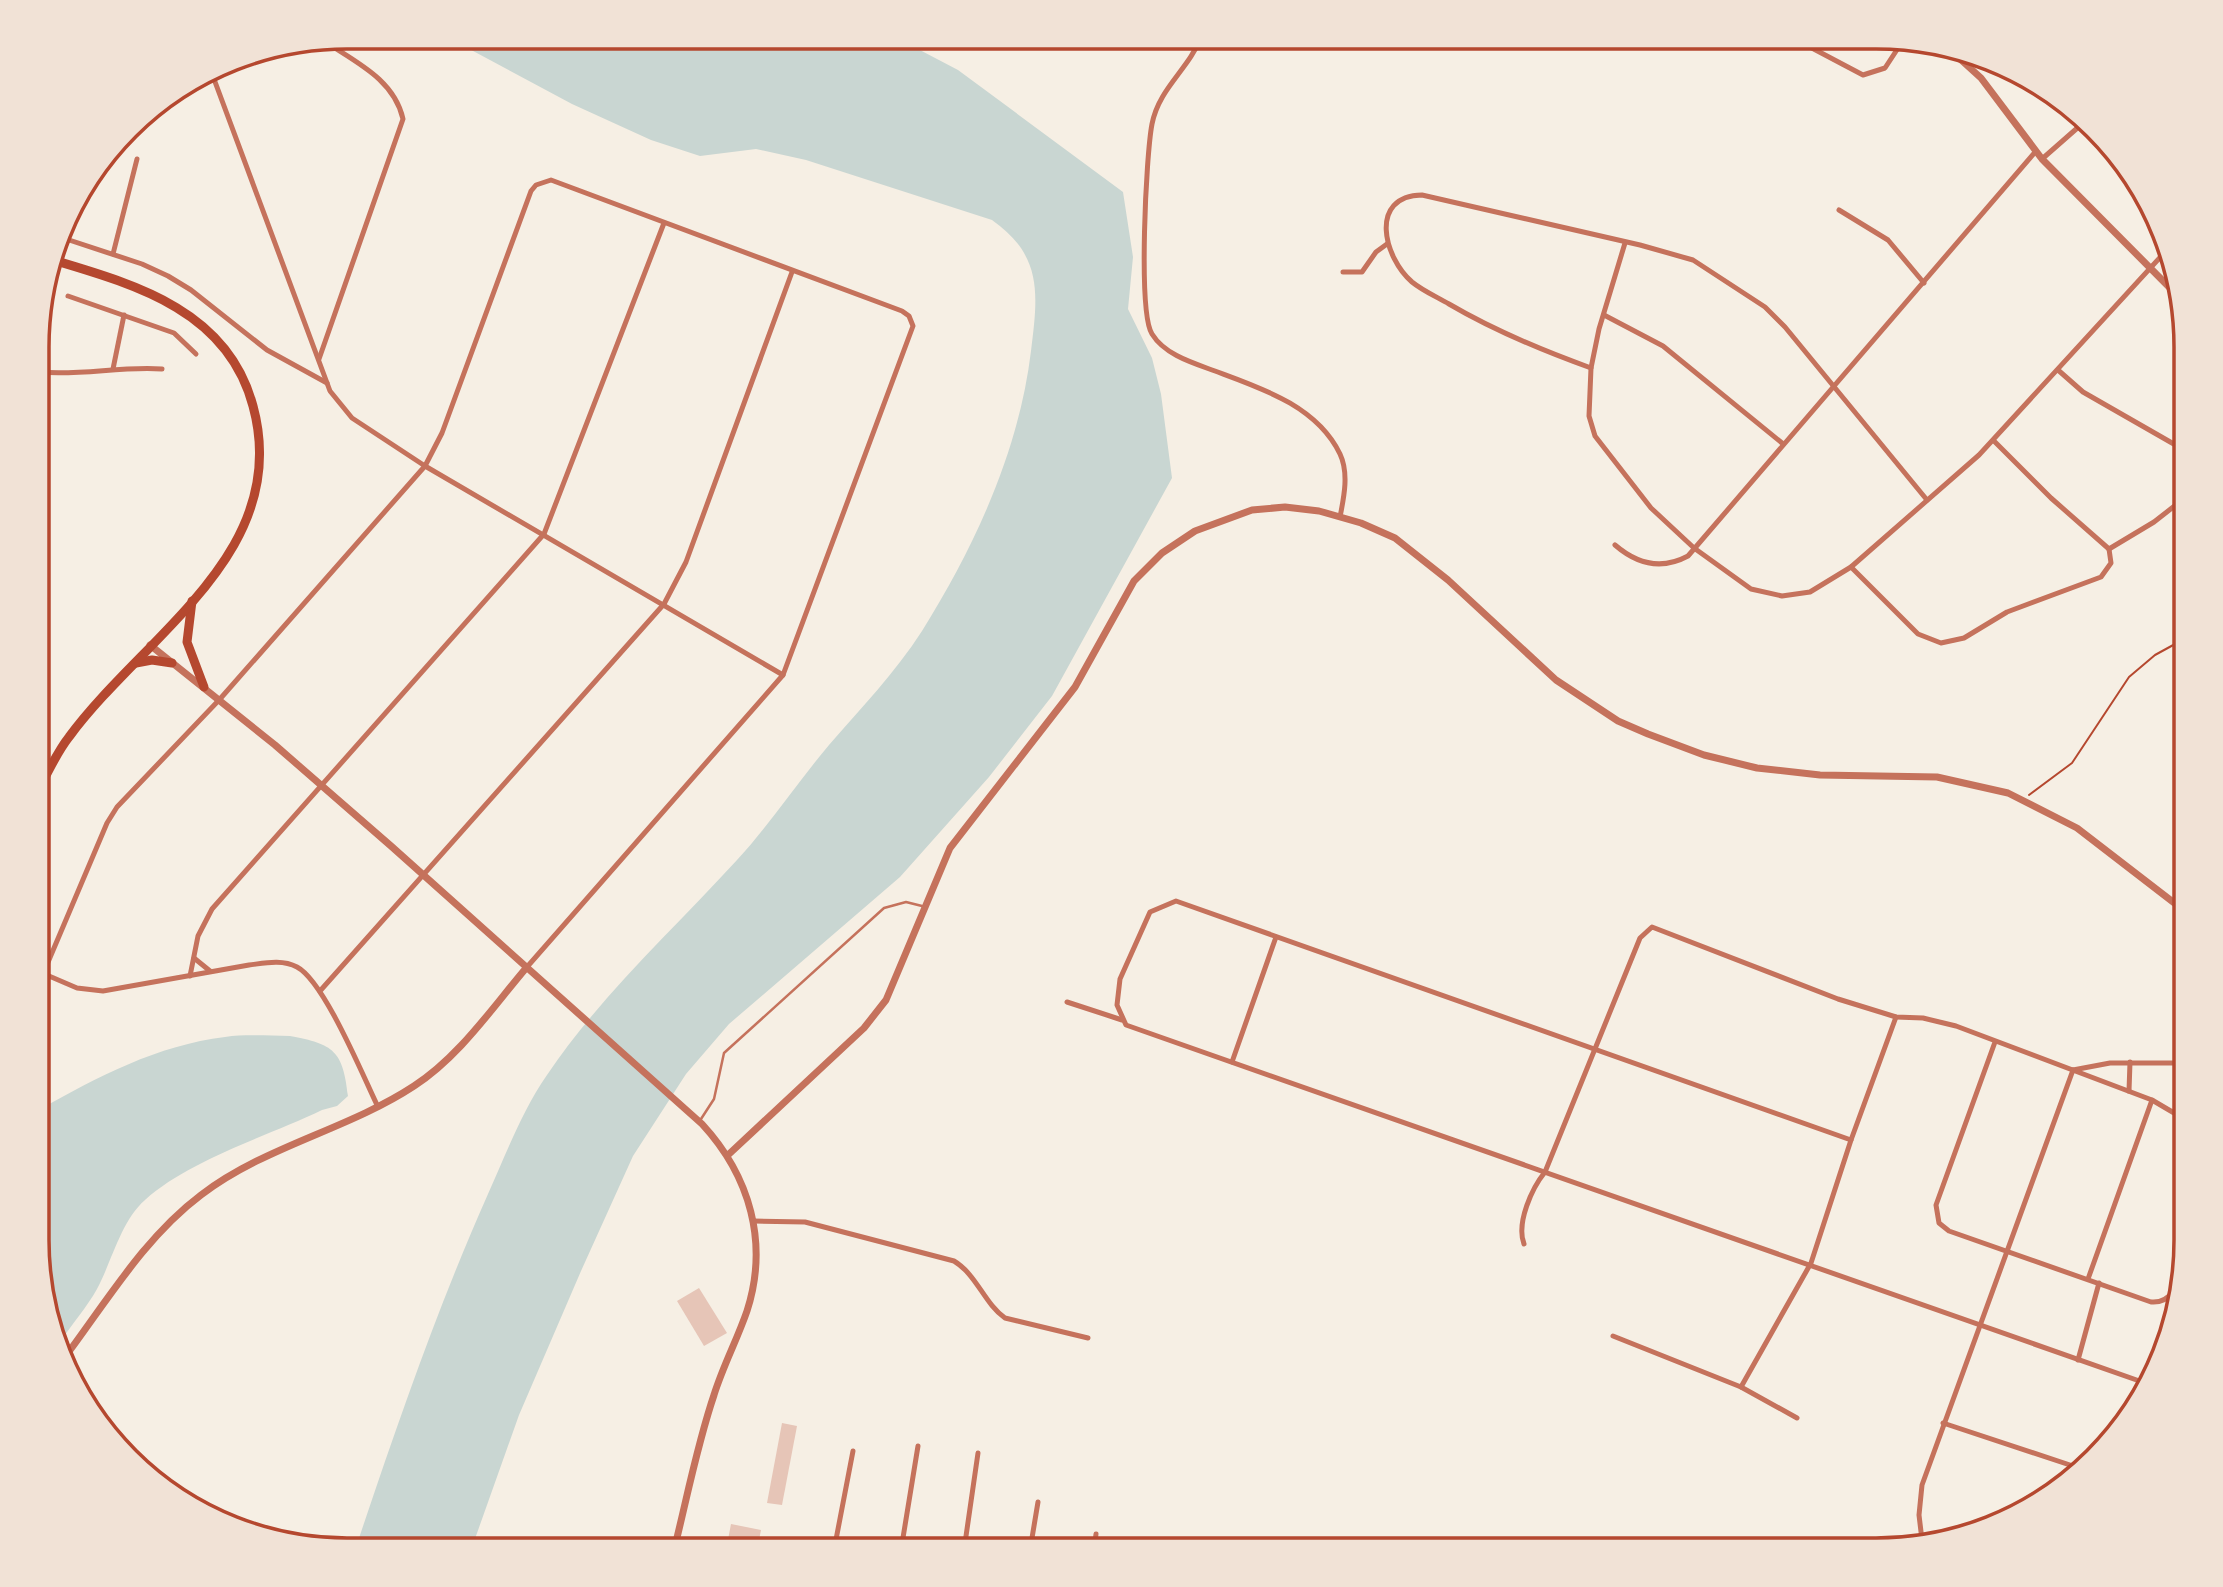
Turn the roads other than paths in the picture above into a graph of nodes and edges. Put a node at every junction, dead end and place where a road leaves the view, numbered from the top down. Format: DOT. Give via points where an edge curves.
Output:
graph roads {
  1 [pos="1195,49"];
  2 [pos="1814,49"];
  3 [pos="336,50"];
  4 [pos="1897,50"];
  5 [pos="1964,62"];
  6 [pos="214,80"];
  7 [pos="2078,128"];
  8 [pos="2036,151"];
  9 [pos="137,159"];
  10 [pos="2042,159"];
  11 [pos="1839,210"];
  12 [pos="664,223"];
  13 [pos="69,240"];
  14 [pos="1625,243"];
  15 [pos="1387,244"];
  16 [pos="113,254"];
  17 [pos="2160,258"];
  18 [pos="61,263"];
  19 [pos="2150,270"];
  20 [pos="792,272"];
  21 [pos="1343,272"];
  22 [pos="1924,283"];
  23 [pos="2167,286"];
  24 [pos="68,296"];
  25 [pos="124,315"];
  26 [pos="1604,315"];
  27 [pos="196,354"];
  28 [pos="318,359"];
  29 [pos="1591,368"];
  30 [pos="113,369"];
  31 [pos="162,369"];
  32 [pos="2058,370"];
  33 [pos="49,373"];
  34 [pos="327,383"];
  35 [pos="1835,384"];
  36 [pos="1994,441"];
  37 [pos="1782,443"];
  38 [pos="2174,444"];
  39 [pos="425,466"];
  40 [pos="1927,500"];
  41 [pos="2174,506"];
  42 [pos="1340,517"];
  43 [pos="544,534"];
  44 [pos="1615,545"];
  45 [pos="1694,548"];
  46 [pos="2109,549"];
  47 [pos="1852,567"];
  48 [pos="192,599"];
  49 [pos="664,604"];
  50 [pos="150,645"];
  51 [pos="135,663"];
  52 [pos="172,663"];
  53 [pos="783,675"];
  54 [pos="204,687"];
  55 [pos="220,699"];
  56 [pos="49,771"];
  57 [pos="319,785"];
  58 [pos="423,874"];
  59 [pos="2174,903"];
  60 [pos="926,907"];
  61 [pos="1276,937"];
  62 [pos="49,955"];
  63 [pos="194,958"];
  64 [pos="527,967"];
  65 [pos="211,972"];
  66 [pos="49,976"];
  67 [pos="190,976"];
  68 [pos="320,991"];
  69 [pos="1067,1002"];
  70 [pos="1896,1017"];
  71 [pos="1124,1023"];
  72 [pos="1995,1042"];
  73 [pos="1593,1049"];
  74 [pos="1232,1062"];
  75 [pos="2130,1062"];
  76 [pos="2174,1063"];
  77 [pos="2073,1070"];
  78 [pos="2129,1091"];
  79 [pos="2152,1100"];
  80 [pos="378,1107"];
  81 [pos="2174,1113"];
  82 [pos="699,1121"];
  83 [pos="1851,1140"];
  84 [pos="728,1155"];
  85 [pos="1545,1171"];
  86 [pos="754,1221"];
  87 [pos="1524,1244"];
  88 [pos="2006,1250"];
  89 [pos="1811,1263"];
  90 [pos="2088,1279"];
  91 [pos="2099,1283"];
  92 [pos="2168,1295"];
  93 [pos="1980,1326"];
  94 [pos="1613,1336"];
  95 [pos="1088,1338"];
  96 [pos="70,1350"];
  97 [pos="2078,1360"];
  98 [pos="2138,1381"];
  99 [pos="1741,1387"];
  100 [pos="1797,1418"];
  101 [pos="1943,1423"];
  102 [pos="918,1446"];
  103 [pos="853,1451"];
  104 [pos="978,1452"];
  105 [pos="2071,1465"];
  106 [pos="1038,1502"];
  107 [pos="1096,1534"];
  108 [pos="1921,1534"];
  109 [pos="677,1538"];
  110 [pos="836,1538"];
  111 [pos="903,1538"];
  112 [pos="966,1538"];
  113 [pos="1032,1538"];
  114 [pos="1096,1538"];
  1 -- 42 [label="street" via="1164,90 1152,124 1147,325 1166,349 1274,393 1316,424 1340,454 1344,468"];
  2 -- 4 [label="street" via="1863,75 1885,68"];
  3 -- 28 [label="street" via="386,85 403,119"];
  5 -- 8 [label="street"];
  6 -- 28 [label="street"];
  7 -- 10 [label="street"];
  8 -- 10 [label="street"];
  8 -- 22 [label="street"];
  9 -- 16 [label="street"];
  10 -- 19 [label="street"];
  11 -- 22 [label="street" via="1888,240"];
  12 -- 20 [label="street"];
  12 -- 39 [label="street" via="558,182 536,185 442,433"];
  12 -- 43 [label="street"];
  13 -- 16 [label="street"];
  14 -- 15 [label="street" via="1422,195 1396,202 1389,216"];
  14 -- 26 [label="street"];
  14 -- 35 [label="street" via="1681,256 1712,271 1776,318"];
  15 -- 21 [label="street" via="1376,251 1362,272"];
  15 -- 29 [label="street" via="1415,285 1497,331"];
  16 -- 34 [label="street" via="168,276 267,350"];
  17 -- 19 [label="street"];
  18 -- 48 [label="main road" via="174,303 217,339 246,383 260,437 258,488 236,545"];
  19 -- 23 [label="street"];
  19 -- 32 [label="street"];
  20 -- 49 [label="street" via="686,562"];
  20 -- 53 [label="street" via="902,311 913,321"];
  22 -- 35 [label="street"];
  24 -- 25 [label="street"];
  25 -- 27 [label="street" via="174,332"];
  25 -- 30 [label="street"];
  26 -- 29 [label="street"];
  26 -- 37 [label="street" via="1672,353"];
  28 -- 34 [label="street"];
  29 -- 45 [label="street" via="1589,416 1595,436 1651,508"];
  30 -- 31 [label="street"];
  30 -- 33 [label="street"];
  32 -- 36 [label="street"];
  32 -- 38 [label="street" via="2083,392"];
  34 -- 39 [label="street" via="352,418"];
  35 -- 37 [label="street"];
  35 -- 40 [label="street"];
  36 -- 40 [label="street"];
  36 -- 46 [label="street"];
  37 -- 45 [label="street"];
  39 -- 43 [label="street"];
  39 -- 55 [label="street"];
  40 -- 47 [label="street"];
  41 -- 46 [label="street"];
  42 -- 59 [label="street" via="1381,531 1406,546 1563,685 1618,720 1667,742 1756,768 1820,775 1937,777 1981,785 2023,799 2077,828"];
  42 -- 60 [label="street" via="1285,507 1252,510 1195,531 1145,569 1133,581 1064,702 960,832"];
  43 -- 49 [label="street"];
  43 -- 57 [label="street"];
  44 -- 45 [label="street" via="1631,557 1656,564 1681,560"];
  45 -- 47 [label="street" via="1744,585 1770,596 1810,592"];
  46 -- 47 [label="street" via="2111,563 2101,577 2007,612 1949,642 1934,643 1918,634"];
  48 -- 50 [label="main road"];
  48 -- 54 [label="main road" via="187,642"];
  49 -- 53 [label="street"];
  49 -- 58 [label="street"];
  50 -- 51 [label="main road"];
  50 -- 52 [label="street"];
  51 -- 52 [label="main road"];
  51 -- 56 [label="main road" via="69,737"];
  52 -- 54 [label="street"];
  53 -- 64 [label="street"];
  54 -- 55 [label="street"];
  55 -- 57 [label="street"];
  55 -- 62 [label="street" via="117,807"];
  57 -- 58 [label="street"];
  57 -- 63 [label="street" via="212,909 198,936"];
  58 -- 64 [label="street"];
  58 -- 68 [label="street"];
  60 -- 82 [label="lane" via="906,902 884,908 724,1053 713,1099"];
  60 -- 84 [label="street" via="893,990 872,1019"];
  61 -- 71 [label="street" via="1175,901 1157,907 1144,921 1120,979 1116,998"];
  61 -- 73 [label="street"];
  61 -- 74 [label="street"];
  63 -- 65 [label="street"];
  63 -- 67 [label="street"];
  64 -- 80 [label="street" via="442,1065"];
  64 -- 82 [label="street"];
  65 -- 67 [label="street"];
  65 -- 68 [label="street" via="286,963 305,972"];
  66 -- 67 [label="street" via="96,992"];
  68 -- 80 [label="street"];
  69 -- 71 [label="street"];
  70 -- 72 [label="street" via="1937,1021"];
  70 -- 73 [label="street" via="1758,970 1656,928 1640,938"];
  70 -- 83 [label="street"];
  71 -- 74 [label="street"];
  72 -- 77 [label="street"];
  72 -- 88 [label="street" via="1936,1205 1940,1223 1949,1230"];
  73 -- 83 [label="street"];
  73 -- 85 [label="street"];
  74 -- 85 [label="street"];
  75 -- 76 [label="street"];
  75 -- 77 [label="street"];
  75 -- 78 [label="street"];
  77 -- 78 [label="street"];
  77 -- 88 [label="street"];
  78 -- 79 [label="street"];
  79 -- 81 [label="street"];
  79 -- 90 [label="street"];
  80 -- 96 [label="street" via="238,1171 201,1195 153,1240"];
  82 -- 84 [label="street"];
  83 -- 89 [label="street"];
  84 -- 86 [label="street" via="744,1186"];
  85 -- 87 [label="street" via="1536,1183 1521,1227"];
  85 -- 89 [label="street"];
  86 -- 95 [label="street" via="805,1222 954,1261 965,1268 1005,1318"];
  86 -- 109 [label="street" via="752,1290 709,1409"];
  88 -- 90 [label="street"];
  88 -- 93 [label="street"];
  89 -- 93 [label="street"];
  89 -- 99 [label="street"];
  90 -- 91 [label="street"];
  91 -- 92 [label="street" via="2159,1302"];
  91 -- 97 [label="street"];
  93 -- 97 [label="street"];
  93 -- 101 [label="street"];
  94 -- 99 [label="street"];
  97 -- 98 [label="street"];
  99 -- 100 [label="street"];
  101 -- 105 [label="street"];
  101 -- 108 [label="street" via="1922,1485"];
  102 -- 111 [label="street"];
  103 -- 110 [label="street"];
  104 -- 112 [label="street"];
  106 -- 113 [label="street"];
  107 -- 114 [label="street"];
}
